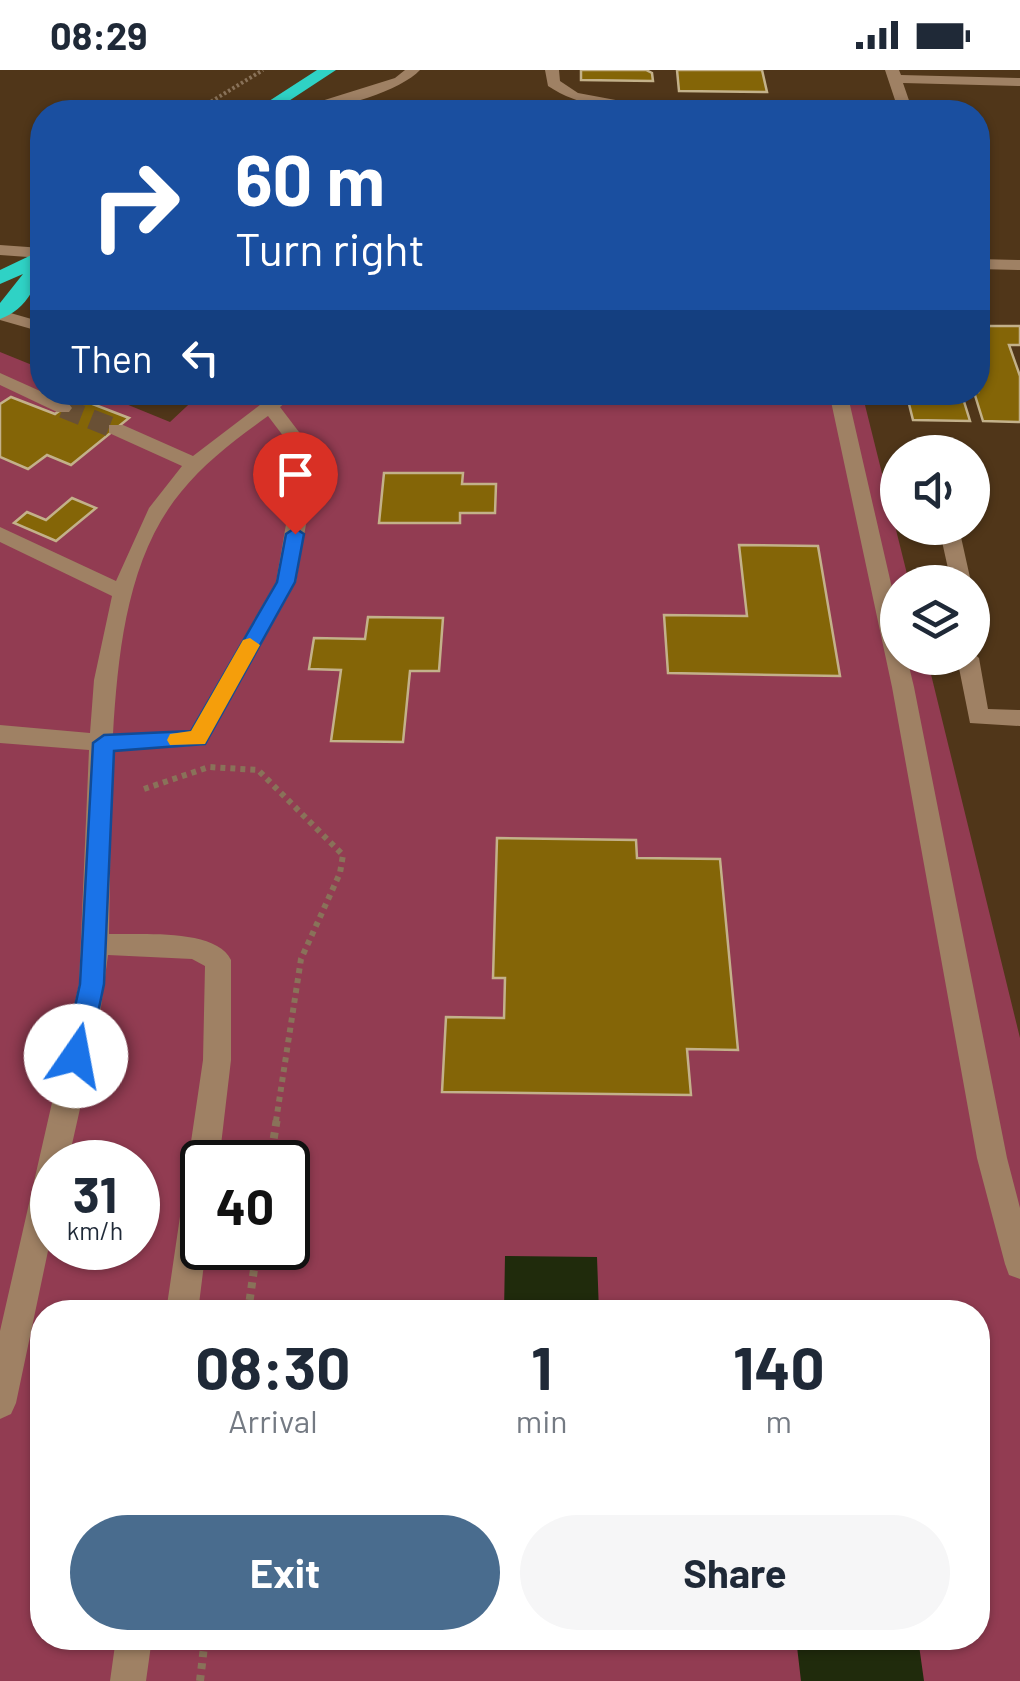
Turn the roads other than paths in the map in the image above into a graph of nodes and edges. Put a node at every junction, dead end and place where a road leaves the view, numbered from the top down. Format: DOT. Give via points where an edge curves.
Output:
graph roads {
  1 [pos="328,70"];
  2 [pos="414,70"];
  3 [pos="552,70"];
  4 [pos="893,75"];
  5 [pos="1020,82"];
  6 [pos="280,100"];
  7 [pos="340,100"];
  8 [pos="594,100"];
  9 [pos="902,100"];
  10 [pos="0,250"];
  11 [pos="30,255"];
  12 [pos="30,263"];
  13 [pos="990,264"];
  14 [pos="1020,264"];
  15 [pos="30,276"];
  16 [pos="0,278"];
  17 [pos="0,314"];
  18 [pos="30,323"];
  19 [pos="0,378"];
  20 [pos="30,392"];
  21 [pos="57,405"];
  22 [pos="841,405"];
  23 [pos="270,406"];
  24 [pos="63,408"];
  25 [pos="116,429"];
  26 [pos="196,465"];
  27 [pos="0,534"];
  28 [pos="123,593"];
  29 [pos="971,675"];
  30 [pos="1020,718"];
  31 [pos="0,734"];
  32 [pos="104,743"];
  33 [pos="94,944"];
  34 [pos="58,1140"];
  35 [pos="207,1140"];
  36 [pos="1020,1264"];
  37 [pos="30,1268"];
  38 [pos="188,1270"];
  39 [pos="184,1300"];
  40 [pos="0,1403"];
  41 [pos="132,1650"];
  42 [pos="128,1681"];
  1 -- 6 [label="highway"];
  2 -- 7 [label="street"];
  3 -- 8 [label="street" via="553,83"];
  4 -- 5 [label="street"];
  4 -- 9 [label="street"];
  10 -- 11 [label="street"];
  12 -- 16 [label="highway"];
  13 -- 14 [label="street"];
  15 -- 17 [label="highway"];
  17 -- 18 [label="street"];
  19 -- 20 [label="street"];
  21 -- 24 [label="street"];
  22 -- 36 [label="street" via="903,687 992,1158"];
  23 -- 26 [label="street"];
  23 -- 32 [label="street" via="293,436 303,484 286,582 197,739"];
  25 -- 26 [label="street"];
  26 -- 28 [label="street" via="160,506"];
  27 -- 28 [label="street"];
  28 -- 32 [label="street" via="108,648"];
  29 -- 30 [label="street" via="978,717"];
  31 -- 32 [label="street"];
  32 -- 33 [label="street"];
  33 -- 34 [label="street" via="92,984"];
  33 -- 35 [label="street" via="195,948 218,960 217,1060"];
  37 -- 40 [label="street"];
  38 -- 39 [label="street"];
  41 -- 42 [label="street"];
}
